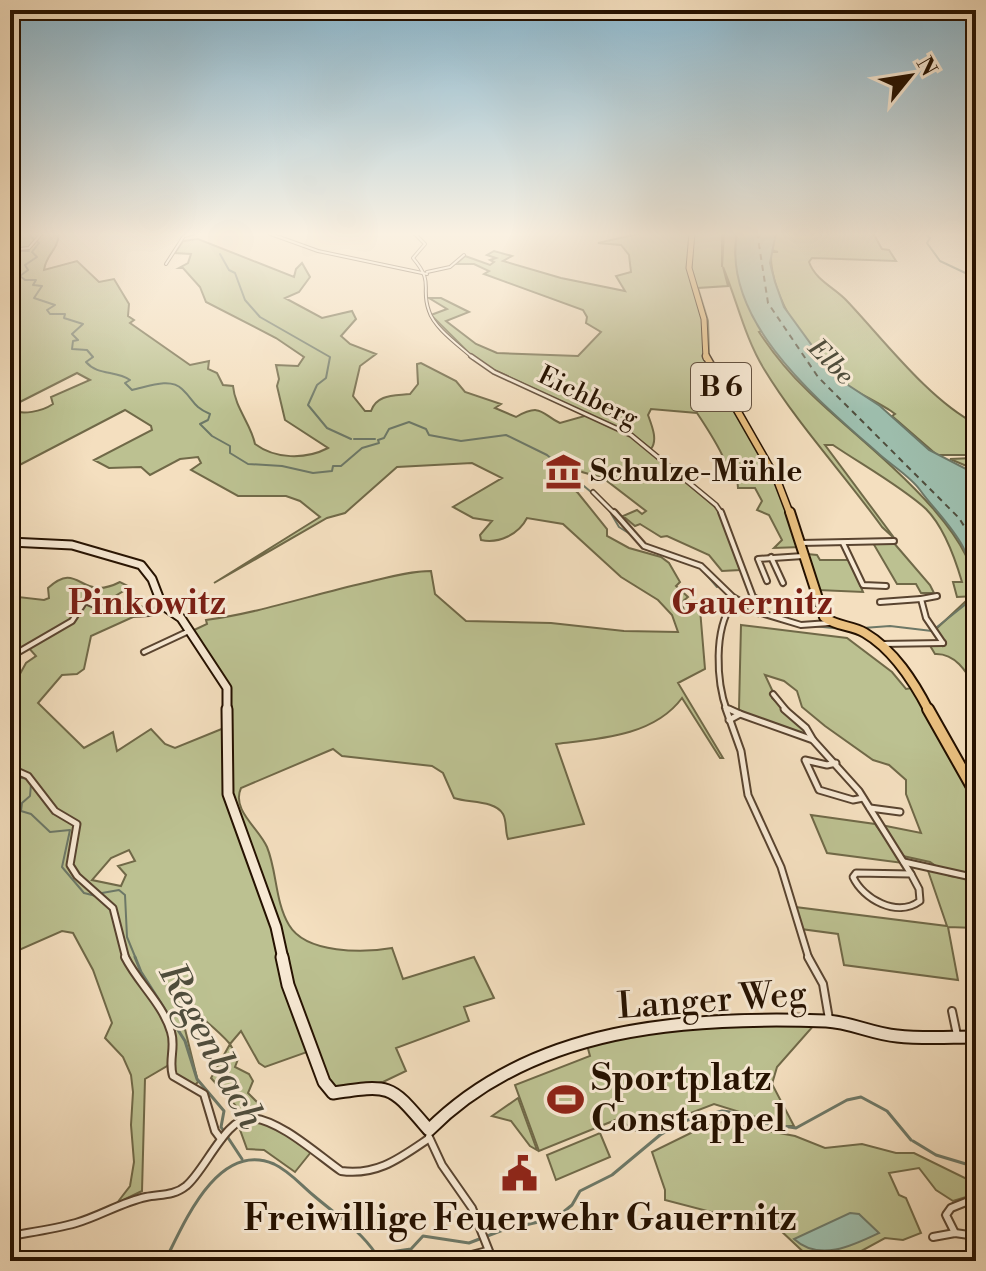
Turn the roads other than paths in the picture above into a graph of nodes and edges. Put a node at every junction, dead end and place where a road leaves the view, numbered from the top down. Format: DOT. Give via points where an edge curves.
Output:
graph roads {
  1 [pos="430,292"];
  2 [pos="696,292"];
  3 [pos="593,492"];
  4 [pos="894,541"];
  5 [pos="10,542"];
  6 [pos="843,542"];
  7 [pos="801,543"];
  8 [pos="805,556"];
  9 [pos="771,557"];
  10 [pos="767,581"];
  11 [pos="783,583"];
  12 [pos="886,586"];
  13 [pos="937,596"];
  14 [pos="755,598"];
  15 [pos="921,599"];
  16 [pos="739,601"];
  17 [pos="880,602"];
  18 [pos="162,609"];
  19 [pos="759,613"];
  20 [pos="829,623"];
  21 [pos="191,633"];
  22 [pos="881,644"];
  23 [pos="144,652"];
  24 [pos="10,657"];
  25 [pos="773,694"];
  26 [pos="725,707"];
  27 [pos="740,714"];
  28 [pos="729,720"];
  29 [pos="813,740"];
  30 [pos="836,763"];
  31 [pos="10,768"];
  32 [pos="976,794"];
  33 [pos="862,796"];
  34 [pos="870,808"];
  35 [pos="900,812"];
  36 [pos="904,862"];
  37 [pos="912,874"];
  38 [pos="976,878"];
  39 [pos="952,1011"];
  40 [pos="830,1021"];
  41 [pos="957,1035"];
  42 [pos="976,1037"];
  43 [pos="429,1134"];
  44 [pos="224,1135"];
  45 [pos="976,1198"];
  46 [pos="955,1233"];
  47 [pos="10,1236"];
  48 [pos="976,1236"];
  49 [pos="933,1237"];
  50 [pos="485,1248"];
  51 [pos="448,1261"];
  52 [pos="493,1261"];
  1 -- 14 [label="street, Eichberg" via="428,313 472,357 631,435 716,505"];
  2 -- 7 [label="main road, B 6" via="706,360 777,480"];
  3 -- 16 [label="street" via="640,543 701,566"];
  4 -- 6 [label="street"];
  5 -- 18 [label="street" via="86,548 137,563 148,573"];
  6 -- 7 [label="street"];
  6 -- 12 [label="street" via="863,585"];
  7 -- 8 [label="main road, B 6"];
  8 -- 9 [label="street"];
  8 -- 20 [label="main road, B 6"];
  9 -- 10 [label="street" via="758,559"];
  9 -- 11 [label="street"];
  13 -- 15 [label="street"];
  14 -- 16 [label="street"];
  14 -- 19 [label="street, Eichberg"];
  15 -- 17 [label="street"];
  15 -- 22 [label="street" via="926,618 943,643"];
  16 -- 19 [label="street"];
  16 -- 26 [label="street" via="723,617 720,682"];
  18 -- 21 [label="street" via="181,618"];
  18 -- 24 [label="street" via="139,615 85,601 72,621"];
  19 -- 20 [label="street" via="785,622"];
  20 -- 22 [label="main road" via="863,631"];
  21 -- 23 [label="street"];
  21 -- 43 [label="street" via="227,688 228,794 326,1088 341,1094 379,1086 396,1092"];
  22 -- 32 [label="main road" via="902,668"];
  25 -- 29 [label="street"];
  26 -- 27 [label="street"];
  26 -- 28 [label="street"];
  27 -- 28 [label="street"];
  27 -- 29 [label="street"];
  28 -- 40 [label="street" via="741,751 748,795 781,867 804,950 823,984"];
  29 -- 30 [label="street"];
  30 -- 33 [label="street"];
  30 -- 33 [label="street" via="805,762 819,790 853,800"];
  31 -- 44 [label="street" via="28,773 52,808 77,824 71,867 102,893 116,915 124,957 172,1034 172,1074 204,1094 215,1131"];
  33 -- 34 [label="street"];
  34 -- 35 [label="street"];
  34 -- 36 [label="street"];
  36 -- 37 [label="street"];
  36 -- 38 [label="street"];
  37 -- 37 [label="street" via="861,872 853,877 861,894 872,901 908,906 920,901"];
  39 -- 41 [label="street"];
  40 -- 41 [label="street, Langer Weg" via="896,1036"];
  40 -- 43 [label="street, Langer Weg" via="665,1026 590,1039 538,1056 478,1089 451,1107"];
  41 -- 42 [label="street, Langer Weg"];
  43 -- 44 [label="street" via="373,1173 341,1171 256,1118 240,1120"];
  43 -- 50 [label="street" via="470,1204"];
  44 -- 47 [label="street" via="210,1160 176,1193 144,1197 76,1223"];
  45 -- 46 [label="street" via="946,1215"];
  46 -- 48 [label="street"];
  46 -- 49 [label="street"];
  50 -- 51 [label="street"];
  50 -- 52 [label="street"];
}
